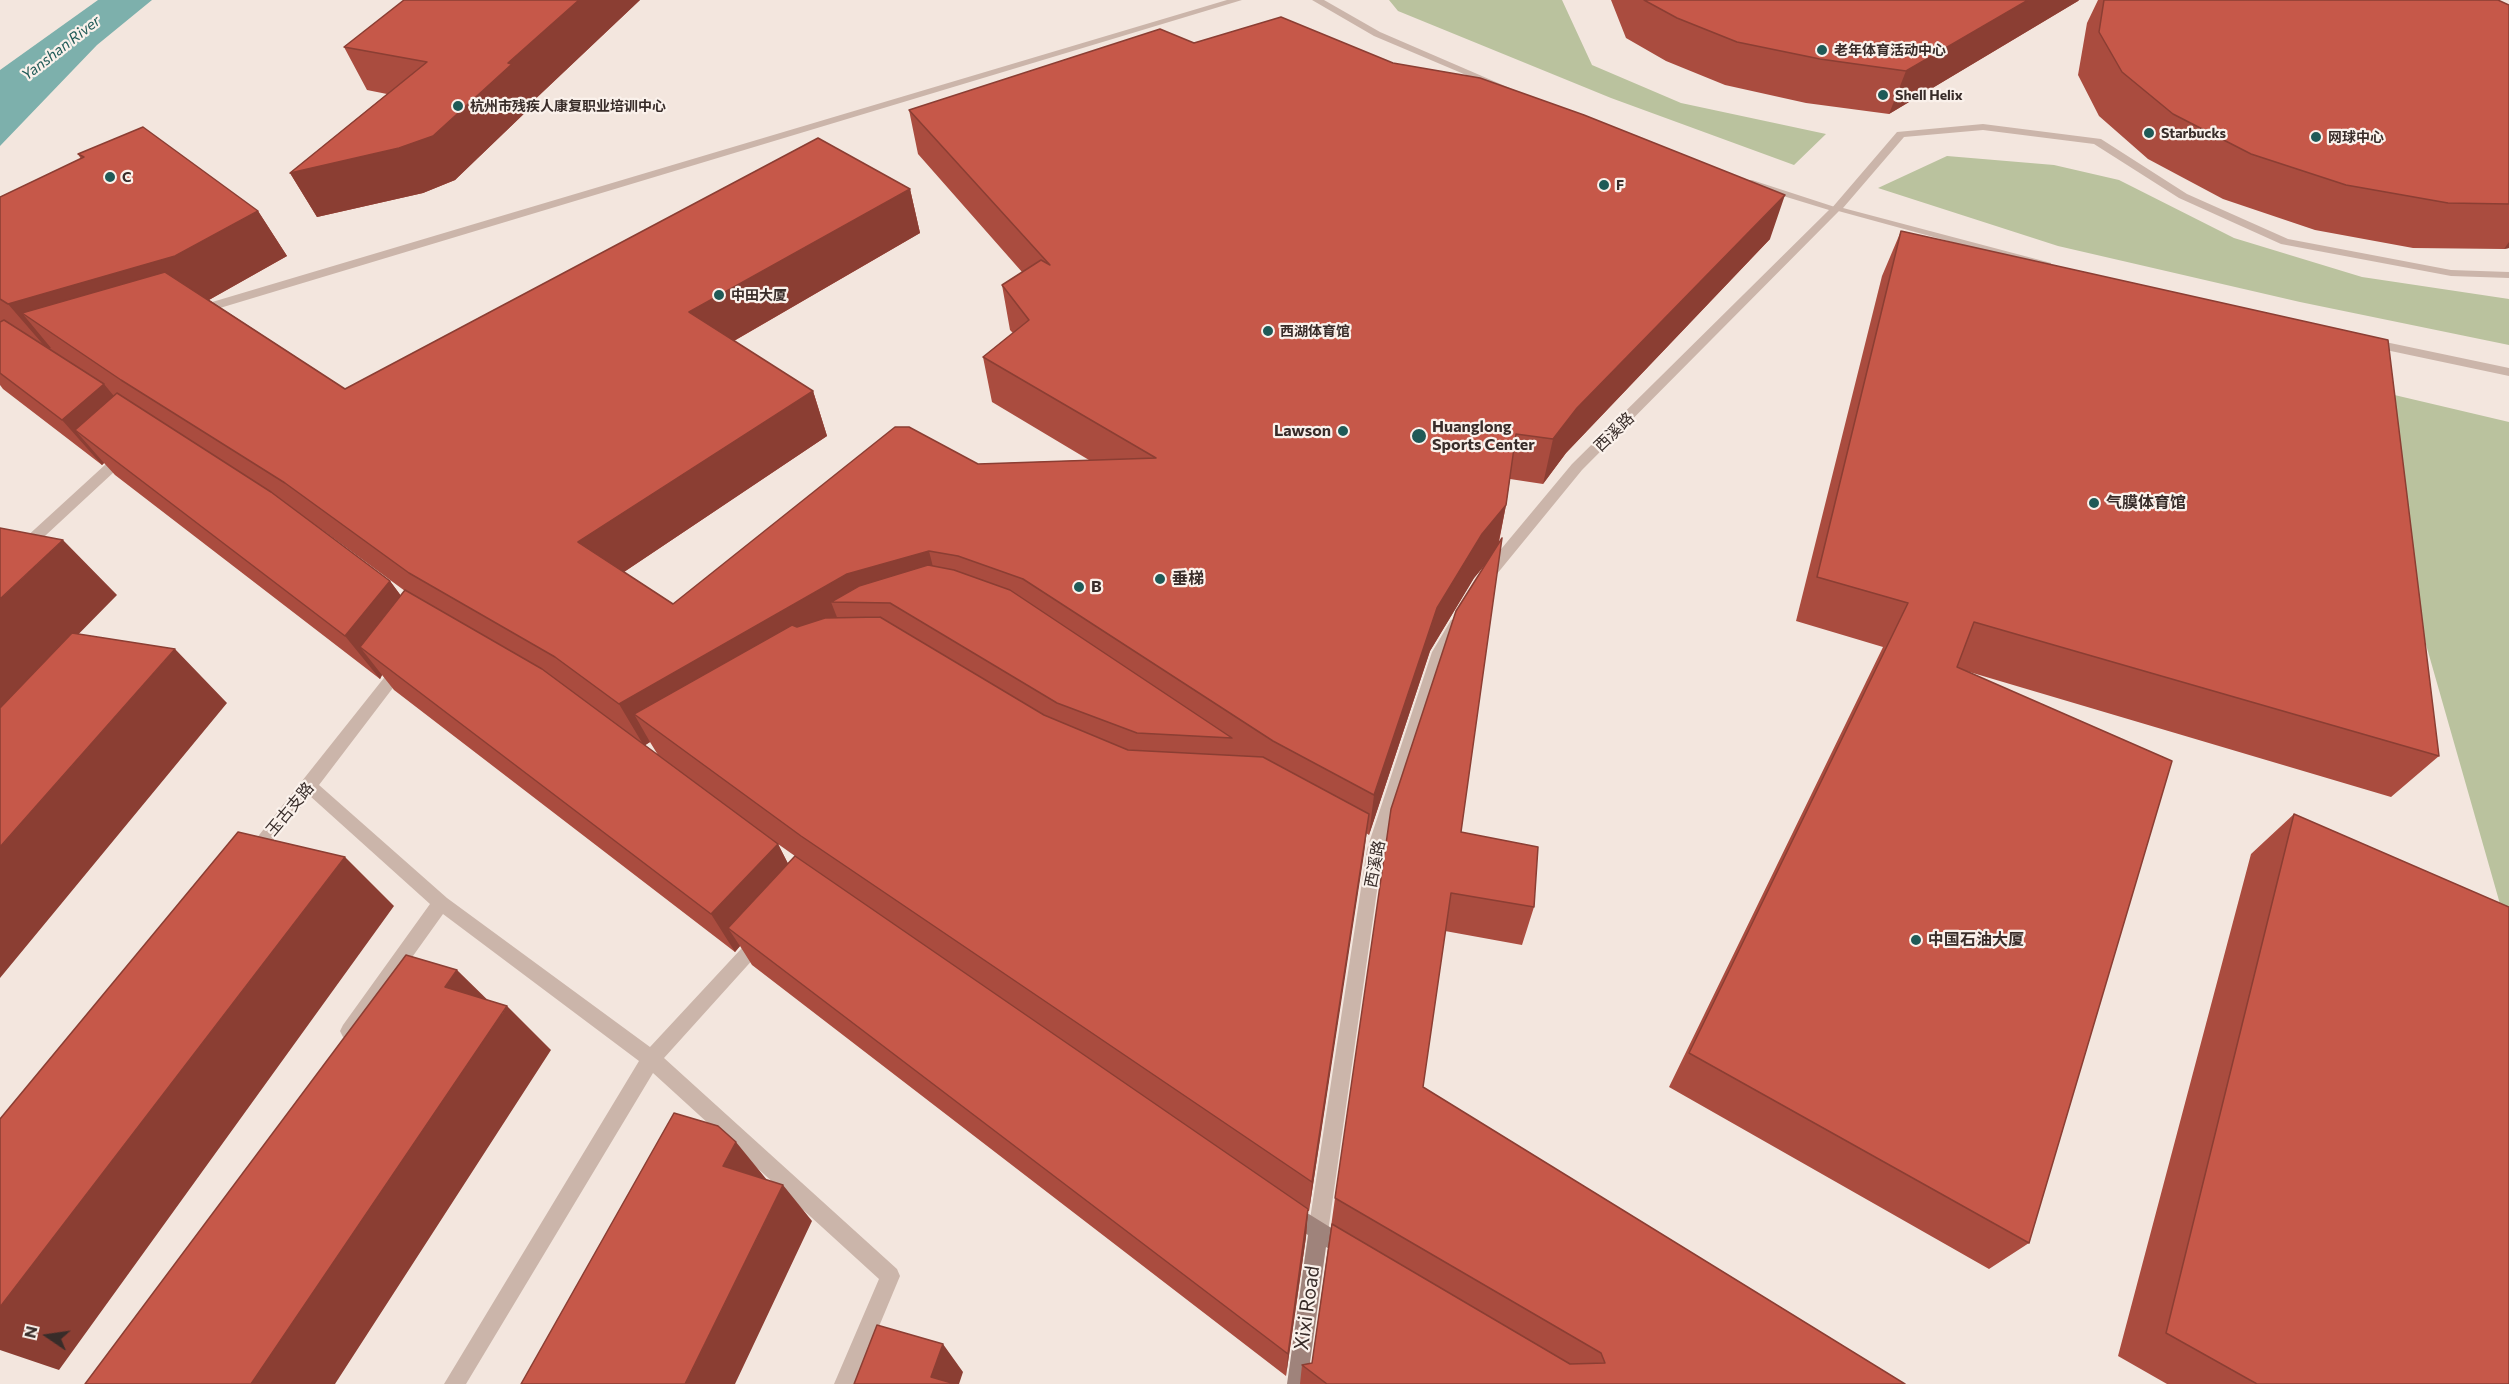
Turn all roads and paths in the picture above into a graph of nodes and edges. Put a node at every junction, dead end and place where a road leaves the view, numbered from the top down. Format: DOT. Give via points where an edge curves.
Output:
graph roads {
  1 [pos="1237,0"];
  2 [pos="1317,0"];
  3 [pos="1519,94"];
  4 [pos="1733,177"];
  5 [pos="1836,209"];
  6 [pos="2055,267"];
  7 [pos="2509,275"];
  8 [pos="183,315"];
  9 [pos="2357,340"];
  10 [pos="2509,372"];
  11 [pos="135,445"];
  12 [pos="0,569"];
  13 [pos="1481,583"];
  14 [pos="1463,613"];
  15 [pos="413,650"];
  16 [pos="309,786"];
  17 [pos="1355,838"];
  18 [pos="1376,849"];
  19 [pos="242,867"];
  20 [pos="441,903"];
  21 [pos="774,924"];
  22 [pos="337,1048"];
  23 [pos="651,1059"];
  24 [pos="1279,1205"];
  25 [pos="1318,1232"];
  26 [pos="1359,1256"];
  27 [pos="454,1384"];
  28 [pos="844,1384"];
  29 [pos="1297,1384"];
  1 -- 8 [label="street"];
  2 -- 3 [label="street" via="1377,34"];
  4 -- 5 [label="street"];
  5 -- 6 [label="street"];
  5 -- 7 [label="street, 西溪路" via="1901,134 1983,127 2097,141 2183,196 2285,242 2451,273"];
  5 -- 13 [label="street, 西溪路" via="1577,467"];
  9 -- 10 [label="street"];
  11 -- 12 [label="street"];
  14 -- 18 [label="street, 西溪路" via="1439,652"];
  15 -- 16 [label="street, 玉古支路"];
  16 -- 19 [label="street, 玉古支路"];
  16 -- 20 [label="street"];
  17 -- 18 [label="street"];
  18 -- 25 [label="street, 西溪路"];
  20 -- 22 [label="street"];
  20 -- 23 [label="street"];
  21 -- 23 [label="street"];
  23 -- 27 [label="street"];
  23 -- 28 [label="street" via="890,1276"];
  24 -- 25 [label="main road"];
  25 -- 26 [label="main road"];
  25 -- 29 [label="main road, Xixi Road"];
}
